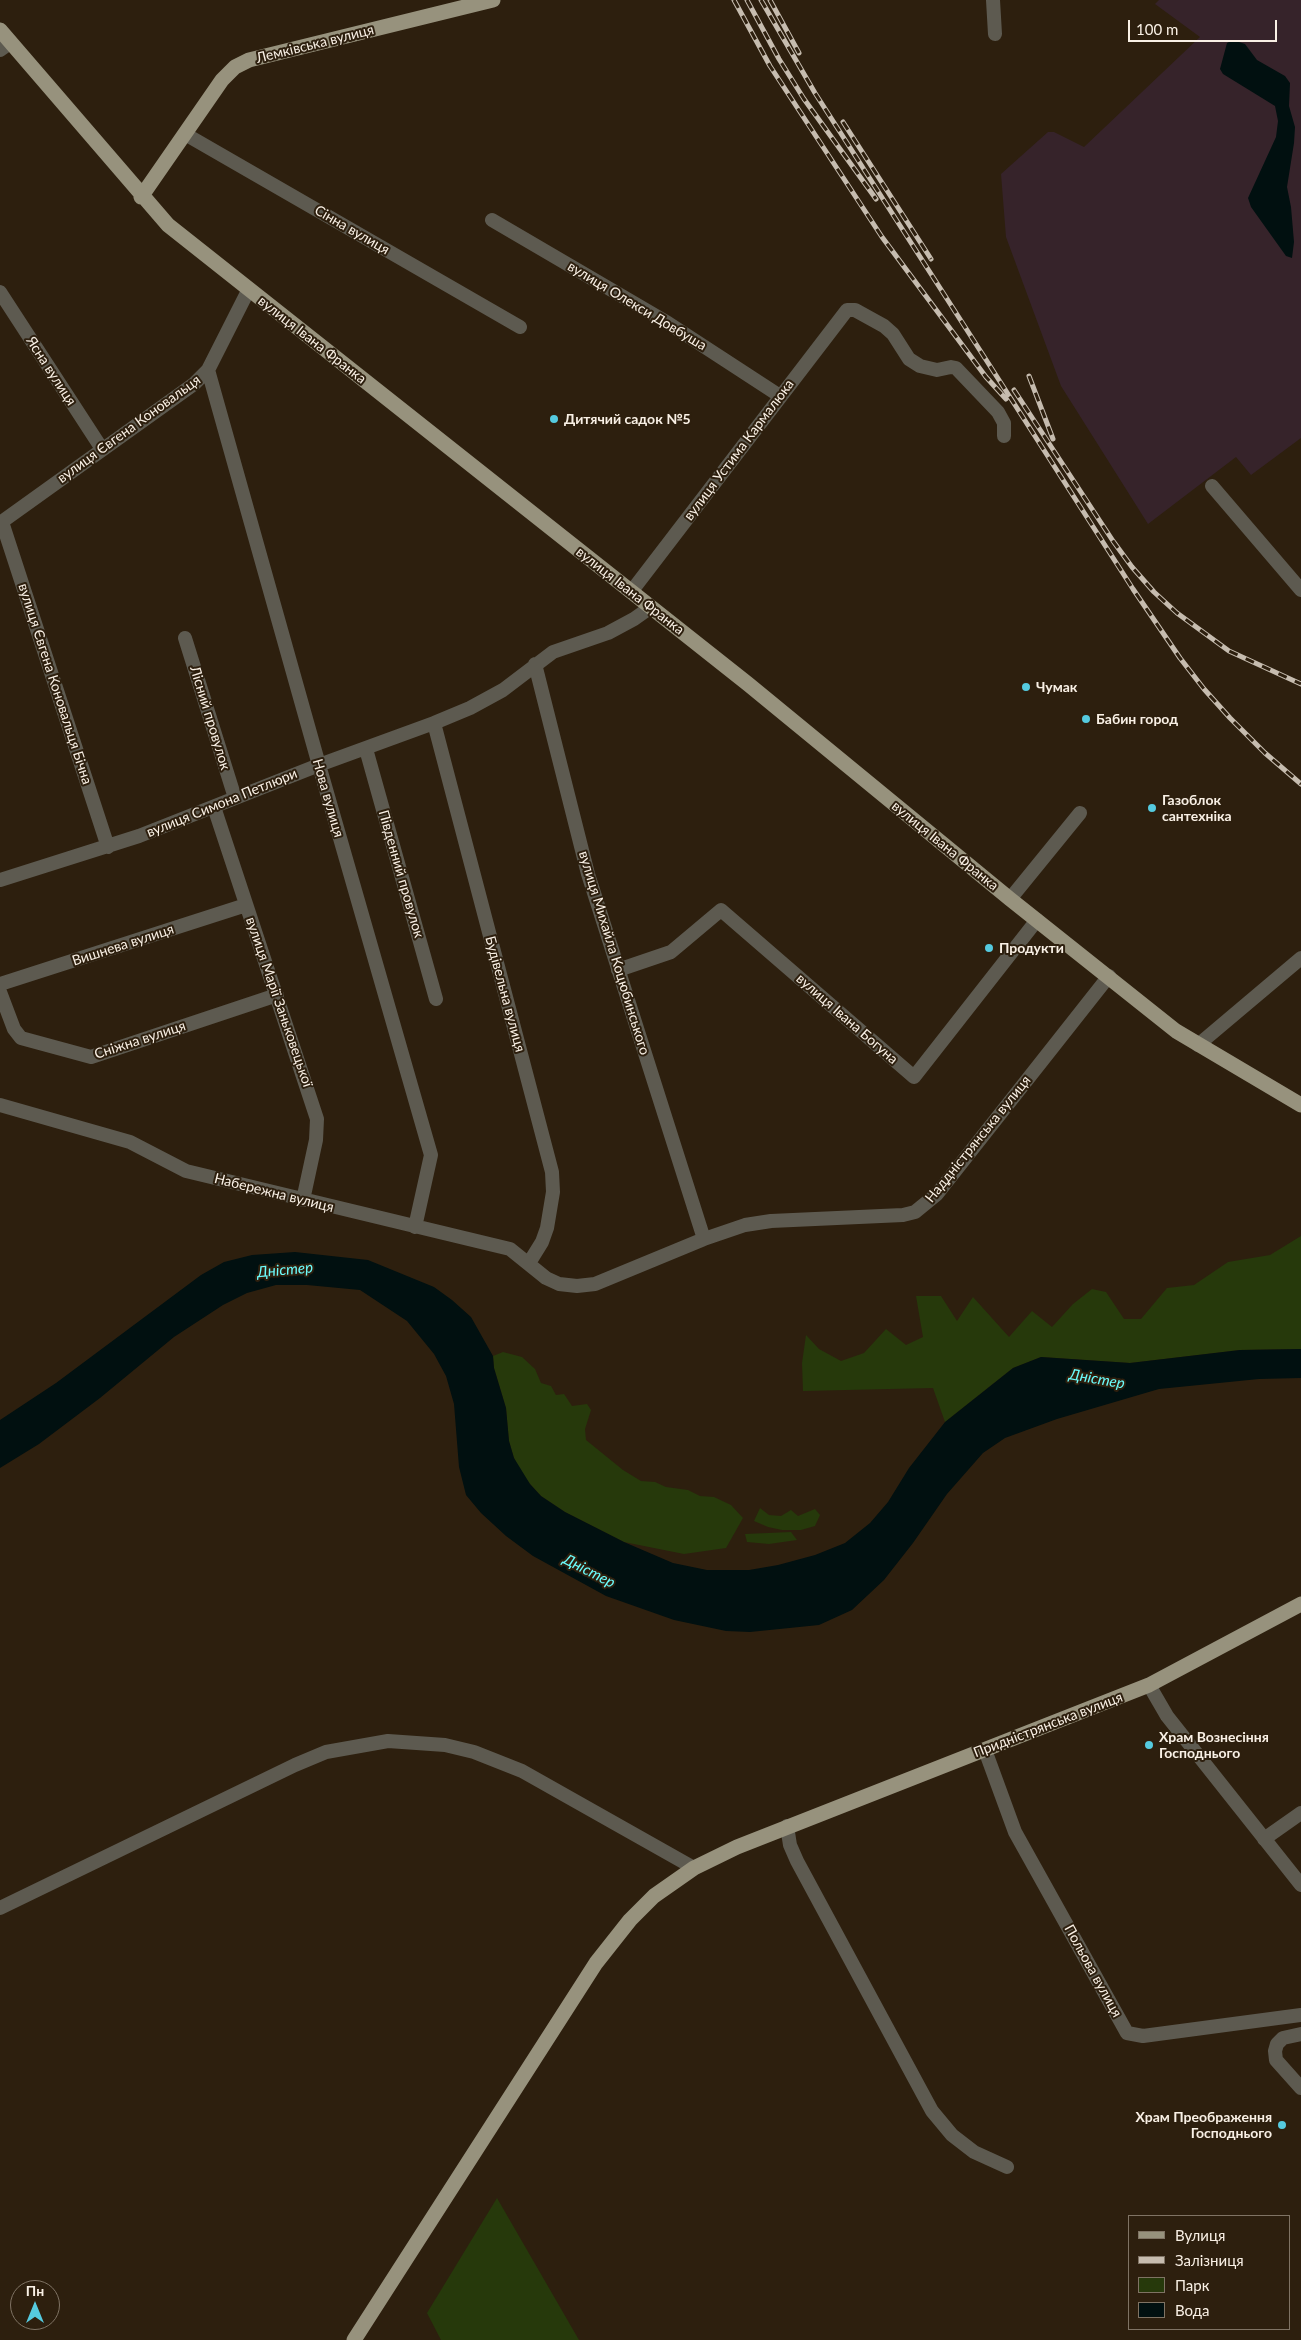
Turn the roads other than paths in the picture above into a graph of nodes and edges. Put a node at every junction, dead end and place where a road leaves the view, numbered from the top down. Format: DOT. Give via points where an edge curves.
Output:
graph roads {
  1 [pos="493,0"];
  2 [pos="993,0"];
  3 [pos="0,30"];
  4 [pos="995,34"];
  5 [pos="5,47"];
  6 [pos="185,134"];
  7 [pos="141,197"];
  8 [pos="492,220"];
  9 [pos="248,289"];
  10 [pos="0,292"];
  11 [pos="520,327"];
  12 [pos="208,370"];
  13 [pos="780,396"];
  14 [pos="1004,436"];
  15 [pos="102,449"];
  16 [pos="1212,486"];
  17 [pos="1,522"];
  18 [pos="1301,590"];
  19 [pos="631,592"];
  20 [pos="651,607"];
  21 [pos="185,638"];
  22 [pos="535,664"];
  23 [pos="434,723"];
  24 [pos="366,749"];
  25 [pos="319,765"];
  26 [pos="235,798"];
  27 [pos="214,807"];
  28 [pos="1080,813"];
  29 [pos="108,847"];
  30 [pos="0,880"];
  31 [pos="1010,899"];
  32 [pos="246,906"];
  33 [pos="1037,920"];
  34 [pos="1301,958"];
  35 [pos="618,970"];
  36 [pos="1109,976"];
  37 [pos="0,984"];
  38 [pos="0,992"];
  39 [pos="277,995"];
  40 [pos="436,999"];
  41 [pos="1198,1045"];
  42 [pos="0,1105"];
  43 [pos="1301,1105"];
  44 [pos="303,1200"];
  45 [pos="414,1227"];
  46 [pos="704,1239"];
  47 [pos="529,1263"];
  48 [pos="546,1278"];
  49 [pos="1301,1604"];
  50 [pos="1149,1685"];
  51 [pos="985,1750"];
  52 [pos="1301,1813"];
  53 [pos="787,1826"];
  54 [pos="1264,1839"];
  55 [pos="694,1868"];
  56 [pos="1301,1885"];
  57 [pos="0,1908"];
  58 [pos="1301,2015"];
  59 [pos="1301,2034"];
  60 [pos="1301,2088"];
  61 [pos="1007,2167"];
  62 [pos="354,2340"];
  1 -- 6 [label="main road, Лемківська вулиця" via="249,60 235,67 222,80"];
  2 -- 4 [label="street"];
  3 -- 5 [label="main road, вулиця Івана Франка"];
  5 -- 7 [label="main road, вулиця Івана Франка"];
  6 -- 7 [label="main road, Лемківська вулиця"];
  6 -- 11 [label="street, Сінна вулиця"];
  7 -- 9 [label="main road, вулиця Івана Франка" via="168,225"];
  8 -- 13 [label="street, вулиця Олекси Довбуша" via="668,323"];
  9 -- 12 [label="street, вулиця Євгена Коновальця"];
  9 -- 19 [label="main road, вулиця Івана Франка"];
  10 -- 15 [label="street, Ясна вулиця"];
  12 -- 15 [label="street, вулиця Євгена Коновальця" via="194,384"];
  12 -- 25 [label="street, Нова вулиця"];
  13 -- 14 [label="street, вулиця Устима Кармалюка" via="847,310 856,310 884,326 909,359 920,366 937,370 956,368 998,412 1004,423"];
  13 -- 19 [label="street, вулиця Устима Кармалюка"];
  15 -- 17 [label="street, вулиця Євгена Коновальця"];
  16 -- 18 [label="street"];
  17 -- 29 [label="street, вулиця Євгена Коновальця Бічна"];
  19 -- 20 [label="main road, вулиця Івана Франка"];
  20 -- 22 [label="street, вулиця Симона Петлюри" via="608,633 553,652"];
  20 -- 31 [label="main road, вулиця Івана Франка"];
  21 -- 26 [label="street, Лісний провулок"];
  22 -- 23 [label="street, вулиця Симона Петлюри" via="503,690"];
  22 -- 35 [label="street, вулиця Михайла Коцюбинського" via="588,874"];
  23 -- 24 [label="street, вулиця Симона Петлюри"];
  23 -- 47 [label="street, Будівельна вулиця" via="552,1172 548,1228"];
  24 -- 25 [label="street, вулиця Симона Петлюри"];
  24 -- 40 [label="street, Південний провулок"];
  25 -- 26 [label="street, вулиця Симона Петлюри"];
  25 -- 45 [label="street, Нова вулиця" via="431,1155"];
  26 -- 27 [label="street, вулиця Симона Петлюри"];
  27 -- 29 [label="street, вулиця Симона Петлюри"];
  27 -- 32 [label="street, вулиця Марії Заньковецької"];
  28 -- 31 [label="street"];
  29 -- 30 [label="street, вулиця Симона Петлюри"];
  31 -- 33 [label="main road, вулиця Івана Франка"];
  32 -- 37 [label="street, Вишнева вулиця"];
  32 -- 39 [label="street, вулиця Марії Заньковецької"];
  33 -- 35 [label="street, вулиця Івана Богуна" via="914,1077 721,910 671,952"];
  33 -- 36 [label="main road, вулиця Івана Франка"];
  34 -- 41 [label="street"];
  35 -- 46 [label="street, вулиця Михайла Коцюбинського"];
  36 -- 41 [label="main road, вулиця Івана Франка"];
  36 -- 46 [label="street, Наддністрянська вулиця" via="937,1194 915,1212 861,1218 771,1221 746,1225"];
  38 -- 39 [label="street, Сніжна вулиця" via="20,1038 91,1057"];
  39 -- 44 [label="street, вулиця Марії Заньковецької" via="317,1119 316,1140"];
  41 -- 43 [label="main road, вулиця Івана Франка"];
  42 -- 44 [label="street, Набережна вулиця" via="130,1142 186,1171"];
  44 -- 45 [label="street, Набережна вулиця"];
  45 -- 47 [label="street, Набережна вулиця" via="510,1249"];
  46 -- 48 [label="street, Наддністрянська вулиця" via="595,1284 559,1284"];
  47 -- 48 [label="street, Набережна вулиця"];
  49 -- 50 [label="main road, Придністрянська вулиця"];
  50 -- 51 [label="main road, Придністрянська вулиця"];
  50 -- 54 [label="street" via="1167,1716"];
  51 -- 53 [label="main road, Придністрянська вулиця"];
  51 -- 58 [label="street, Польова вулиця" via="1015,1832 1127,2033 1143,2036"];
  52 -- 54 [label="street"];
  53 -- 55 [label="main road, Придністрянська вулиця"];
  53 -- 61 [label="street" via="797,1861 932,2111 952,2135 974,2152"];
  54 -- 56 [label="street"];
  55 -- 57 [label="street" via="522,1771 474,1752 445,1745 388,1741 326,1752 295,1765"];
  55 -- 62 [label="main road, Придністрянська вулиця" via="654,1896 596,1963"];
  59 -- 60 [label="street" via="1283,2038 1275,2051 1276,2060"];
}
